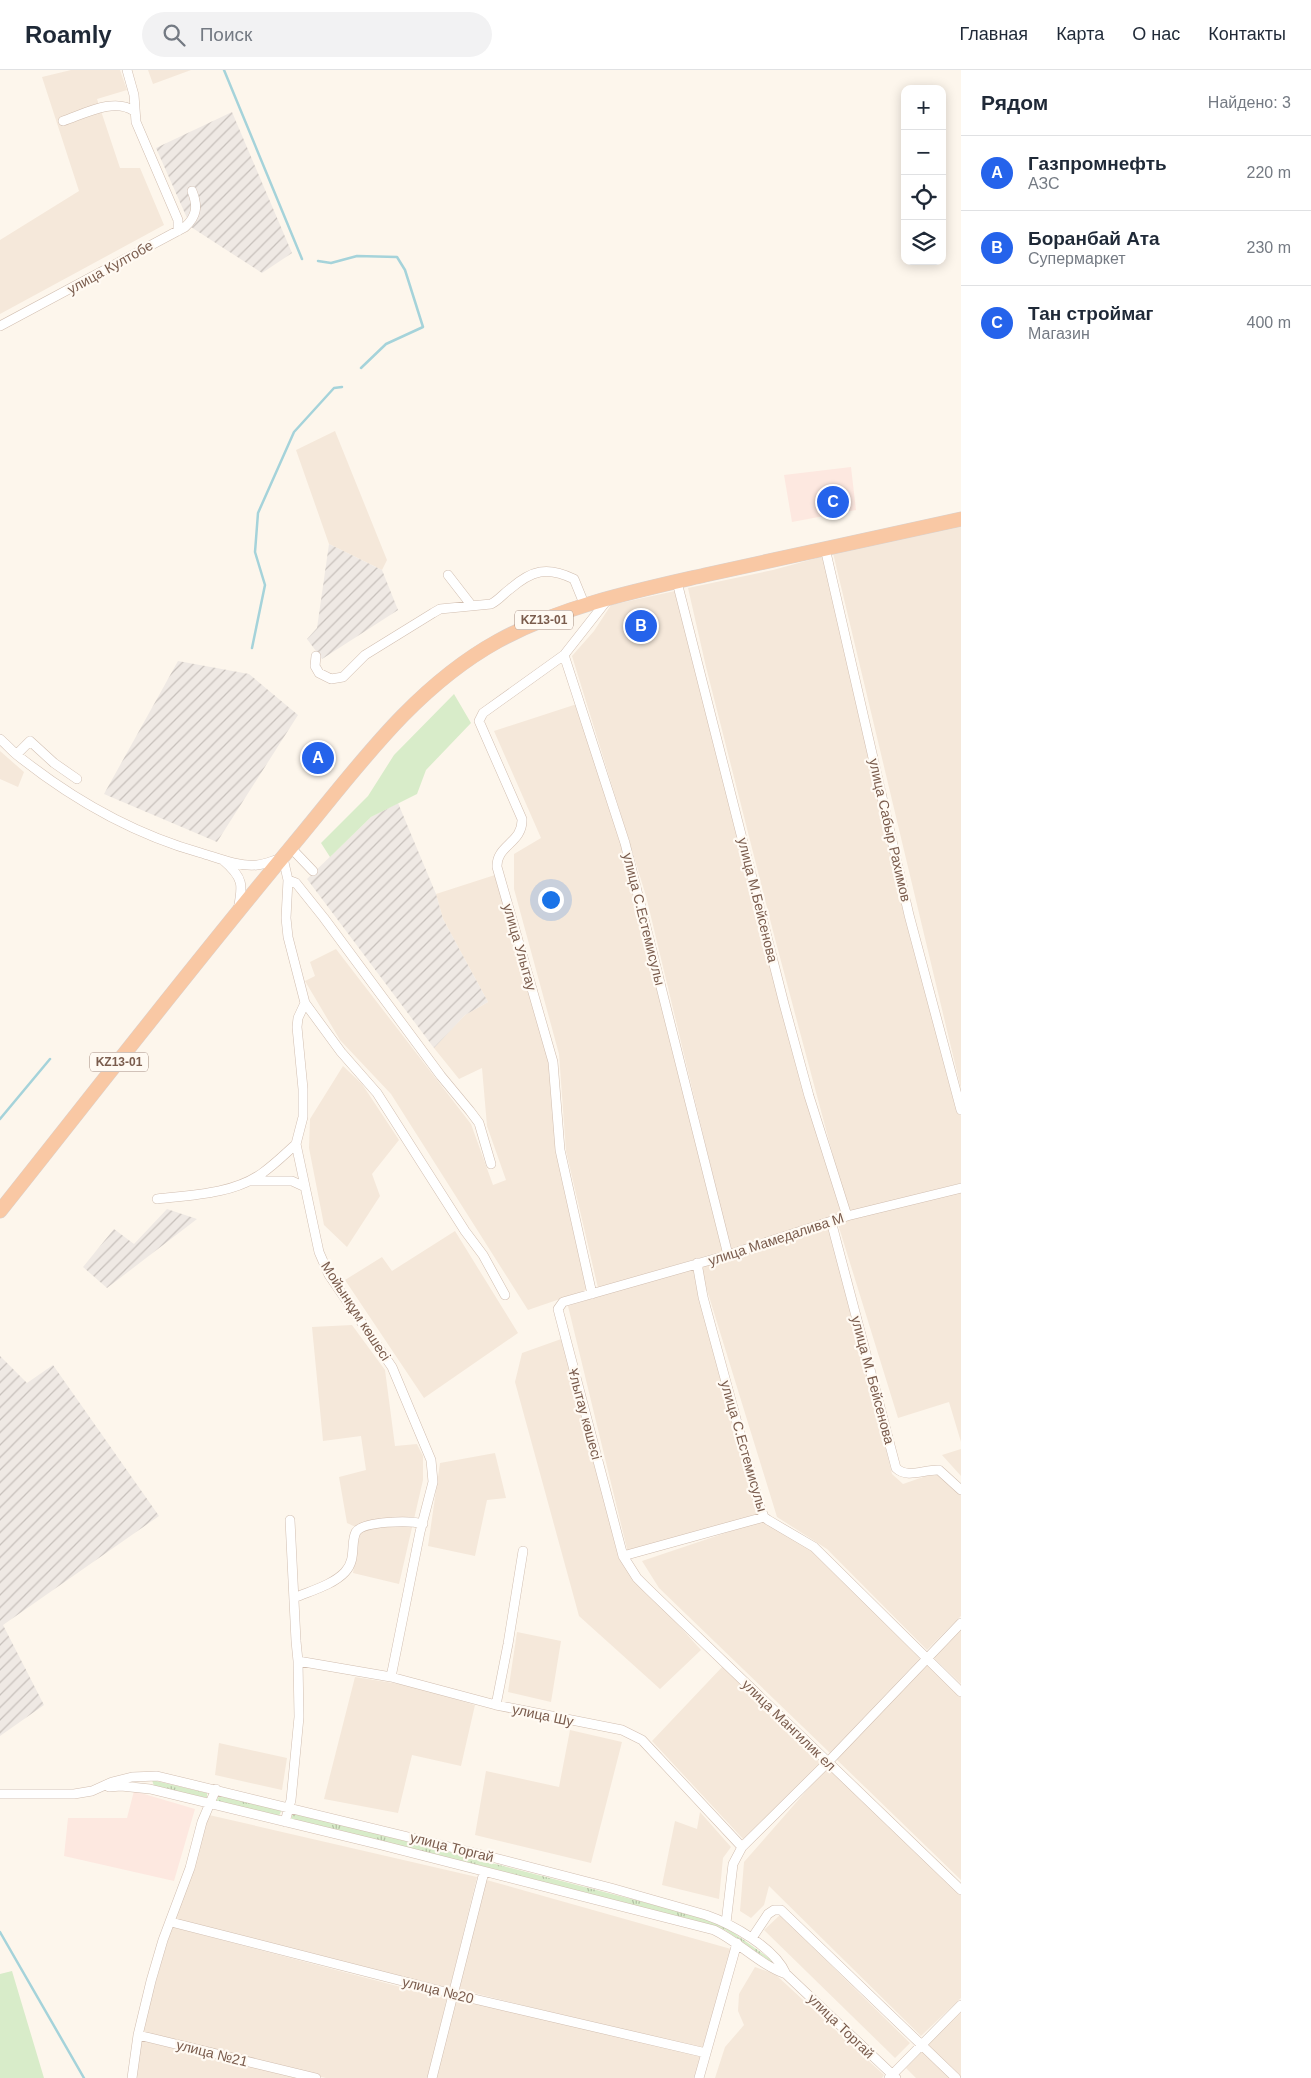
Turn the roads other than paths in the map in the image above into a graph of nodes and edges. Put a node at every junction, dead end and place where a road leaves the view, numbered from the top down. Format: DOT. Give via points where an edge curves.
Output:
graph roads {
  1 [pos="127,70"];
  2 [pos="134,112"];
  3 [pos="63,121"];
  4 [pos="192,191"];
  5 [pos="178,231"];
  6 [pos="0,326"];
  7 [pos="961,521"];
  8 [pos="825,548"];
  9 [pos="448,575"];
  10 [pos="676,582"];
  11 [pos="608,599"];
  12 [pos="472,606"];
  13 [pos="585,606"];
  14 [pos="316,656"];
  15 [pos="564,656"];
  16 [pos="0,739"];
  17 [pos="16,754"];
  18 [pos="77,779"];
  19 [pos="287,853"];
  20 [pos="221,859"];
  21 [pos="313,871"];
  22 [pos="288,880"];
  23 [pos="237,913"];
  24 [pos="305,1002"];
  25 [pos="961,1110"];
  26 [pos="296,1144"];
  27 [pos="491,1164"];
  28 [pos="247,1182"];
  29 [pos="305,1187"];
  30 [pos="961,1188"];
  31 [pos="157,1200"];
  32 [pos="0,1211"];
  33 [pos="847,1216"];
  34 [pos="831,1221"];
  35 [pos="728,1255"];
  36 [pos="697,1263"];
  37 [pos="592,1294"];
  38 [pos="505,1295"];
  39 [pos="961,1490"];
  40 [pos="764,1517"];
  41 [pos="290,1520"];
  42 [pos="423,1524"];
  43 [pos="523,1551"];
  44 [pos="623,1556"];
  45 [pos="294,1598"];
  46 [pos="961,1623"];
  47 [pos="926,1658"];
  48 [pos="298,1661"];
  49 [pos="391,1677"];
  50 [pos="961,1692"];
  51 [pos="496,1705"];
  52 [pos="828,1762"];
  53 [pos="99,1788"];
  54 [pos="216,1789"];
  55 [pos="0,1794"];
  56 [pos="211,1805"];
  57 [pos="289,1807"];
  58 [pos="285,1822"];
  59 [pos="742,1848"];
  60 [pos="484,1872"];
  61 [pos="961,1890"];
  62 [pos="171,1922"];
  63 [pos="726,1923"];
  64 [pos="752,1938"];
  65 [pos="737,1943"];
  66 [pos="786,1974"];
  67 [pos="453,1994"];
  68 [pos="961,2006"];
  69 [pos="138,2035"];
  70 [pos="922,2044"];
  71 [pos="706,2053"];
  72 [pos="892,2077"];
  73 [pos="132,2078"];
  74 [pos="316,2078"];
  75 [pos="432,2078"];
  76 [pos="700,2078"];
  77 [pos="956,2078"];
  1 -- 2 [label="street" via="134,95"];
  2 -- 3 [label="street" via="120,105 110,106"];
  2 -- 5 [label="street" via="141,136 178,220"];
  4 -- 5 [label="street, улица Култобе" via="196,214"];
  5 -- 6 [label="street, улица Култобе"];
  7 -- 8 [label="highway, KZ13-01"];
  8 -- 10 [label="highway, KZ13-01"];
  8 -- 25 [label="street, улица Сабыр Рахимов" via="909,915"];
  9 -- 12 [label="street" via="466,594"];
  10 -- 11 [label="highway, KZ13-01"];
  10 -- 33 [label="street, улица М.Бейсенова" via="784,1004"];
  11 -- 13 [label="highway, KZ13-01"];
  11 -- 15 [label="street"];
  12 -- 13 [label="street" via="492,604 516,583 537,572 552,571 567,572 574,579"];
  12 -- 14 [label="street" via="433,613 364,655 339,679 319,673 315,666"];
  13 -- 19 [label="highway, KZ13-01" via="501,640 431,688 391,727"];
  15 -- 35 [label="street, улица С.Естемисулы" via="625,843"];
  15 -- 37 [label="street, улица Улытау" via="483,714 479,722 522,819 521,831 501,853 497,867 553,1062 560,1150"];
  16 -- 17 [label="street"];
  17 -- 18 [label="street" via="30,741"];
  17 -- 20 [label="street" via="110,818 152,837"];
  19 -- 20 [label="street" via="264,864 250,866"];
  19 -- 21 [label="street"];
  19 -- 22 [label="street"];
  19 -- 23 [label="highway, KZ13-01"];
  20 -- 23 [label="street" via="241,880"];
  22 -- 24 [label="street" via="288,937"];
  22 -- 27 [label="street" via="296,883 324,918 479,1123"];
  23 -- 32 [label="highway, KZ13-01"];
  24 -- 26 [label="street, Мойынқұм көшесі" via="297,1027 303,1117"];
  24 -- 38 [label="street" via="341,1052 377,1093"];
  26 -- 28 [label="street"];
  26 -- 29 [label="street, Мойынқұм көшесі"];
  28 -- 29 [label="street" via="292,1181"];
  28 -- 31 [label="street" via="202,1194"];
  29 -- 42 [label="street, Мойынқұм көшесі" via="323,1263 392,1367 427,1448 433,1482"];
  30 -- 33 [label="street, улица Мамедалива М"];
  33 -- 34 [label="street, улица Мамедалива М"];
  34 -- 35 [label="street, улица Мамедалива М"];
  34 -- 39 [label="street, улица М. Бейсенова" via="896,1468 907,1474 939,1470"];
  35 -- 36 [label="street, улица Мамедалива М"];
  36 -- 37 [label="street, улица Мамедалива М"];
  36 -- 40 [label="street, улица С.Естемисулы" via="702,1297"];
  37 -- 44 [label="street, Ұлытау көшесі" via="563,1302 558,1314"];
  40 -- 44 [label="street"];
  40 -- 47 [label="street, улица С.Естемисулы" via="814,1547"];
  41 -- 45 [label="street"];
  42 -- 45 [label="street" via="392,1522 357,1530 351,1561 344,1573"];
  42 -- 49 [label="street, Мойынқұм көшесі"];
  43 -- 51 [label="street"];
  44 -- 52 [label="street, улица Мангилик ел" via="637,1578"];
  45 -- 48 [label="street"];
  46 -- 47 [label="street"];
  47 -- 50 [label="street, улица С.Естемисулы"];
  47 -- 52 [label="street"];
  48 -- 49 [label="street, улица Шу"];
  48 -- 57 [label="street" via="296,1762"];
  49 -- 51 [label="street, улица Шу"];
  51 -- 59 [label="street, улица Шу" via="634,1735"];
  52 -- 59 [label="street"];
  52 -- 61 [label="street, улица Мангилик ел"];
  53 -- 54 [label="street, улица Торгай" via="147,1775"];
  53 -- 55 [label="street, улица Торгай" via="61,1796"];
  53 -- 56 [label="street, улица Торгай" via="138,1787"];
  54 -- 56 [label="street"];
  54 -- 57 [label="street, улица Торгай"];
  56 -- 58 [label="street, улица Торгай"];
  56 -- 62 [label="street" via="202,1822"];
  57 -- 58 [label="street"];
  57 -- 63 [label="street, улица Торгай" via="603,1885"];
  58 -- 60 [label="street, улица Торгай"];
  59 -- 63 [label="street" via="733,1864"];
  60 -- 65 [label="street, улица Торгай" via="714,1930"];
  60 -- 67 [label="street"];
  62 -- 67 [label="street, улица №20"];
  62 -- 69 [label="street" via="151,1981"];
  63 -- 64 [label="street, улица Торгай"];
  64 -- 66 [label="street, улица Торгай" via="782,1964"];
  64 -- 70 [label="street" via="768,1914 782,1910"];
  65 -- 66 [label="street, улица Торгай" via="774,1970"];
  65 -- 71 [label="street"];
  66 -- 72 [label="street, улица Торгай"];
  67 -- 71 [label="street, улица №20"];
  67 -- 75 [label="street"];
  68 -- 70 [label="street"];
  69 -- 73 [label="street"];
  69 -- 74 [label="street, улица №21"];
  70 -- 72 [label="street"];
  70 -- 77 [label="street"];
  71 -- 76 [label="street"];
}
